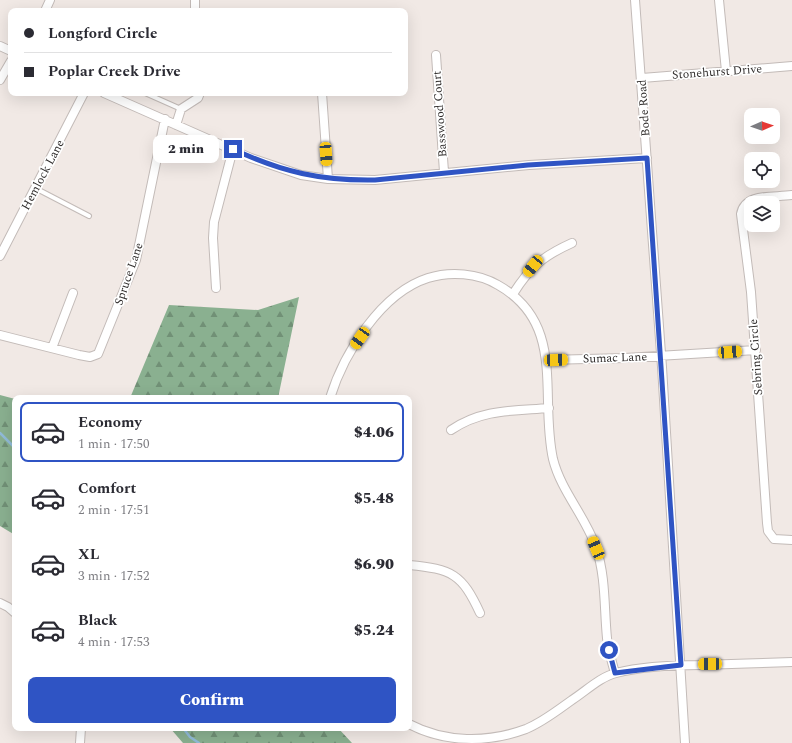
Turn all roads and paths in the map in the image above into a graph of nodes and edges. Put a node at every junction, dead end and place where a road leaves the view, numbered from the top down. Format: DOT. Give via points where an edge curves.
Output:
graph roads {
  1 [pos="635,0"];
  2 [pos="719,0"];
  3 [pos="436,55"];
  4 [pos="8,66"];
  5 [pos="792,66"];
  6 [pos="726,71"];
  7 [pos="642,78"];
  8 [pos="0,80"];
  9 [pos="82,96"];
  10 [pos="111,96"];
  11 [pos="152,96"];
  12 [pos="199,96"];
  13 [pos="322,96"];
  14 [pos="181,109"];
  15 [pos="165,120"];
  16 [pos="176,125"];
  17 [pos="233,149"];
  18 [pos="647,158"];
  19 [pos="444,172"];
  20 [pos="328,179"];
  21 [pos="35,188"];
  22 [pos="792,195"];
  23 [pos="89,216"];
  24 [pos="572,243"];
  25 [pos="0,256"];
  26 [pos="216,288"];
  27 [pos="73,294"];
  28 [pos="513,294"];
  29 [pos="0,335"];
  30 [pos="52,348"];
  31 [pos="756,350"];
  32 [pos="662,356"];
  33 [pos="547,360"];
  34 [pos="331,395"];
  35 [pos="549,408"];
  36 [pos="451,430"];
  37 [pos="792,540"];
  38 [pos="412,565"];
  39 [pos="0,603"];
  40 [pos="12,610"];
  41 [pos="480,614"];
  42 [pos="792,662"];
  43 [pos="681,665"];
  44 [pos="615,673"];
  45 [pos="412,725"];
  46 [pos="81,731"];
  47 [pos="80,743"];
  48 [pos="685,743"];
  1 -- 7 [label="street, Bode Road"];
  2 -- 6 [label="street"];
  3 -- 19 [label="street, Basswood Court"];
  4 -- 8 [label="street"];
  5 -- 6 [label="street, Stonehurst Drive"];
  6 -- 7 [label="street, Stonehurst Drive"];
  7 -- 18 [label="street, Bode Road"];
  9 -- 21 [label="street, Hemlock Lane"];
  10 -- 15 [label="street"];
  11 -- 14 [label="lane"];
  12 -- 14 [label="street"];
  13 -- 20 [label="street"];
  14 -- 16 [label="street"];
  15 -- 16 [label="street"];
  15 -- 30 [label="street, Spruce Lane" via="136,260 100,350 98,354 90,357"];
  16 -- 17 [label="street"];
  17 -- 20 [label="street" via="280,169"];
  17 -- 26 [label="street" via="214,222"];
  18 -- 19 [label="street"];
  18 -- 32 [label="street, Bode Road"];
  19 -- 20 [label="street" via="375,180"];
  21 -- 23 [label="lane"];
  21 -- 25 [label="street, Hemlock Lane"];
  22 -- 31 [label="street, Sebring Circle" via="751,200 742,207"];
  24 -- 28 [label="street" via="533,266"];
  27 -- 30 [label="street"];
  28 -- 33 [label="street" via="534,319"];
  28 -- 34 [label="street" via="478,276 463,274 431,277 408,286 387,302 353,348 342,365"];
  29 -- 30 [label="street, Spruce Lane"];
  31 -- 32 [label="street, Sumac Lane"];
  31 -- 37 [label="street, Sebring Circle" via="768,531 774,539"];
  32 -- 33 [label="street, Sumac Lane"];
  32 -- 43 [label="street, Bode Road"];
  33 -- 35 [label="street"];
  35 -- 36 [label="street" via="489,413 466,420"];
  35 -- 44 [label="street" via="553,458 557,471 596,548 604,590 609,650"];
  38 -- 41 [label="street" via="440,570 455,576 464,583"];
  39 -- 40 [label="street"];
  42 -- 43 [label="street"];
  43 -- 44 [label="street"];
  43 -- 48 [label="street, Bode Road"];
  44 -- 45 [label="street" via="540,722 510,734 460,740 432,734"];
  46 -- 47 [label="street"];
}
